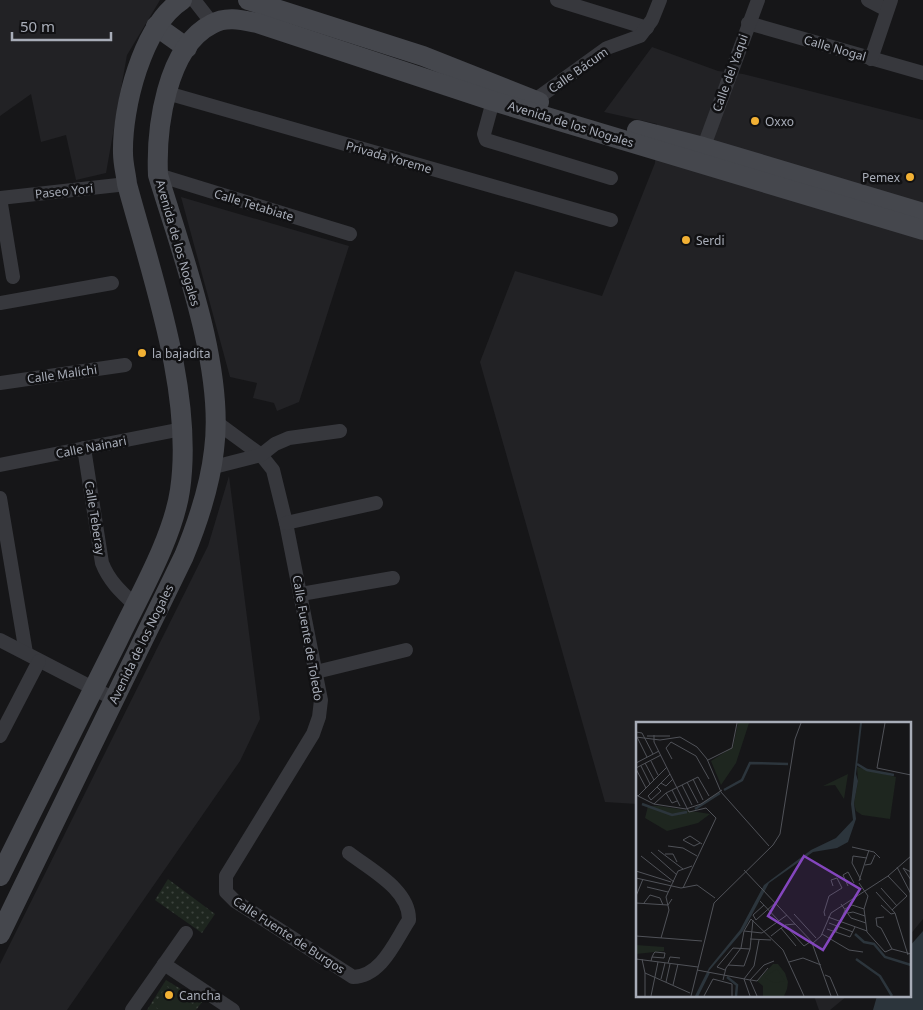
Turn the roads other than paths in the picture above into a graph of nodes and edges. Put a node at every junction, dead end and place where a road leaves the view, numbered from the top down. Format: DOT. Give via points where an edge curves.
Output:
graph roads {
  1 [pos="182,0"];
  2 [pos="194,0"];
  3 [pos="248,0"];
  4 [pos="557,0"];
  5 [pos="660,0"];
  6 [pos="758,0"];
  7 [pos="868,0"];
  8 [pos="889,5"];
  9 [pos="212,23"];
  10 [pos="748,23"];
  11 [pos="156,26"];
  12 [pos="647,28"];
  13 [pos="187,48"];
  14 [pos="871,58"];
  15 [pos="923,73"];
  16 [pos="167,93"];
  17 [pos="535,100"];
  18 [pos="493,101"];
  19 [pos="700,155"];
  20 [pos="158,175"];
  21 [pos="611,178"];
  22 [pos="127,184"];
  23 [pos="0,198"];
  24 [pos="923,213"];
  25 [pos="611,220"];
  26 [pos="923,230"];
  27 [pos="350,234"];
  28 [pos="13,277"];
  29 [pos="112,283"];
  30 [pos="0,303"];
  31 [pos="124,365"];
  32 [pos="0,383"];
  33 [pos="216,422"];
  34 [pos="182,429"];
  35 [pos="340,431"];
  36 [pos="84,448"];
  37 [pos="261,455"];
  38 [pos="0,465"];
  39 [pos="210,468"];
  40 [pos="0,498"];
  41 [pos="376,503"];
  42 [pos="286,523"];
  43 [pos="393,578"];
  44 [pos="300,594"];
  45 [pos="135,606"];
  46 [pos="0,640"];
  47 [pos="406,650"];
  48 [pos="26,653"];
  49 [pos="39,661"];
  50 [pos="316,672"];
  51 [pos="93,689"];
  52 [pos="114,699"];
  53 [pos="0,736"];
  54 [pos="349,853"];
  55 [pos="0,876"];
  56 [pos="226,892"];
  57 [pos="186,933"];
  58 [pos="0,934"];
  59 [pos="164,964"];
  60 [pos="132,1010"];
  61 [pos="233,1010"];
  1 -- 11 [label="main road, Avenida de los Nogales" via="170,8"];
  2 -- 9 [label="street"];
  3 -- 17 [label="main road, Avenida de los Nogales" via="424,56"];
  4 -- 12 [label="street"];
  5 -- 12 [label="street"];
  6 -- 10 [label="street, Calle del Yaqui"];
  7 -- 8 [label="street"];
  8 -- 14 [label="street"];
  9 -- 13 [label="main road, Avenida de los Nogales"];
  9 -- 18 [label="main road, Avenida de los Nogales" via="230,19 257,23"];
  10 -- 14 [label="street, Calle Nogal"];
  10 -- 19 [label="street, Calle del Yaqui"];
  11 -- 13 [label="main road"];
  11 -- 22 [label="main road, Avenida de los Nogales" via="139,67 124,126"];
  12 -- 17 [label="street, Calle Bácum" via="640,36 607,48"];
  13 -- 16 [label="main road, Avenida de los Nogales"];
  14 -- 15 [label="street, Calle Nogal"];
  16 -- 20 [label="main road, Avenida de los Nogales" via="159,130"];
  16 -- 25 [label="street, Privada Yoreme"];
  17 -- 19 [label="main road, Avenida de los Nogales"];
  18 -- 19 [label="main road, Avenida de los Nogales"];
  18 -- 21 [label="street" via="484,134 486,140"];
  19 -- 24 [label="main road, Avenida de los Nogales"];
  19 -- 26 [label="main road, Avenida de los Nogales"];
  20 -- 27 [label="street, Calle Tetabiate"];
  20 -- 33 [label="main road, Avenida de los Nogales" via="206,340"];
  22 -- 23 [label="street, Paseo Yori"];
  22 -- 34 [label="main road, Avenida de los Nogales" via="170,343"];
  23 -- 28 [label="street"];
  29 -- 30 [label="street"];
  31 -- 32 [label="street, Calle Malichi"];
  33 -- 37 [label="street, Calle Fuente de Toledo"];
  33 -- 39 [label="main road, Avenida de los Nogales"];
  34 -- 36 [label="street, Calle Nainari"];
  34 -- 45 [label="main road, Avenida de los Nogales" via="180,491 175,512"];
  35 -- 37 [label="street" via="289,438"];
  36 -- 38 [label="street, Calle Nainari"];
  36 -- 45 [label="street, Calle Teberay" via="102,563 115,587"];
  37 -- 39 [label="street"];
  37 -- 42 [label="street, Calle Fuente de Toledo" via="273,470"];
  39 -- 52 [label="main road, Avenida de los Nogales" via="196,527 184,556"];
  40 -- 48 [label="street"];
  41 -- 42 [label="street"];
  42 -- 44 [label="street, Calle Fuente de Toledo"];
  43 -- 44 [label="street"];
  44 -- 50 [label="street, Calle Fuente de Toledo"];
  45 -- 51 [label="main road, Avenida de los Nogales"];
  46 -- 48 [label="street"];
  47 -- 50 [label="street"];
  48 -- 49 [label="street"];
  49 -- 51 [label="street"];
  49 -- 53 [label="street"];
  50 -- 56 [label="street, Calle Fuente de Toledo" via="321,700 313,734 226,876"];
  51 -- 52 [label="street"];
  51 -- 55 [label="main road, Avenida de los Nogales"];
  52 -- 58 [label="main road, Avenida de los Nogales"];
  54 -- 56 [label="street, Calle Fuente de Burgos" via="403,895 410,912 409,920 377,968 362,976 353,977"];
  57 -- 59 [label="street"];
  59 -- 60 [label="street"];
  59 -- 61 [label="street"];
}
